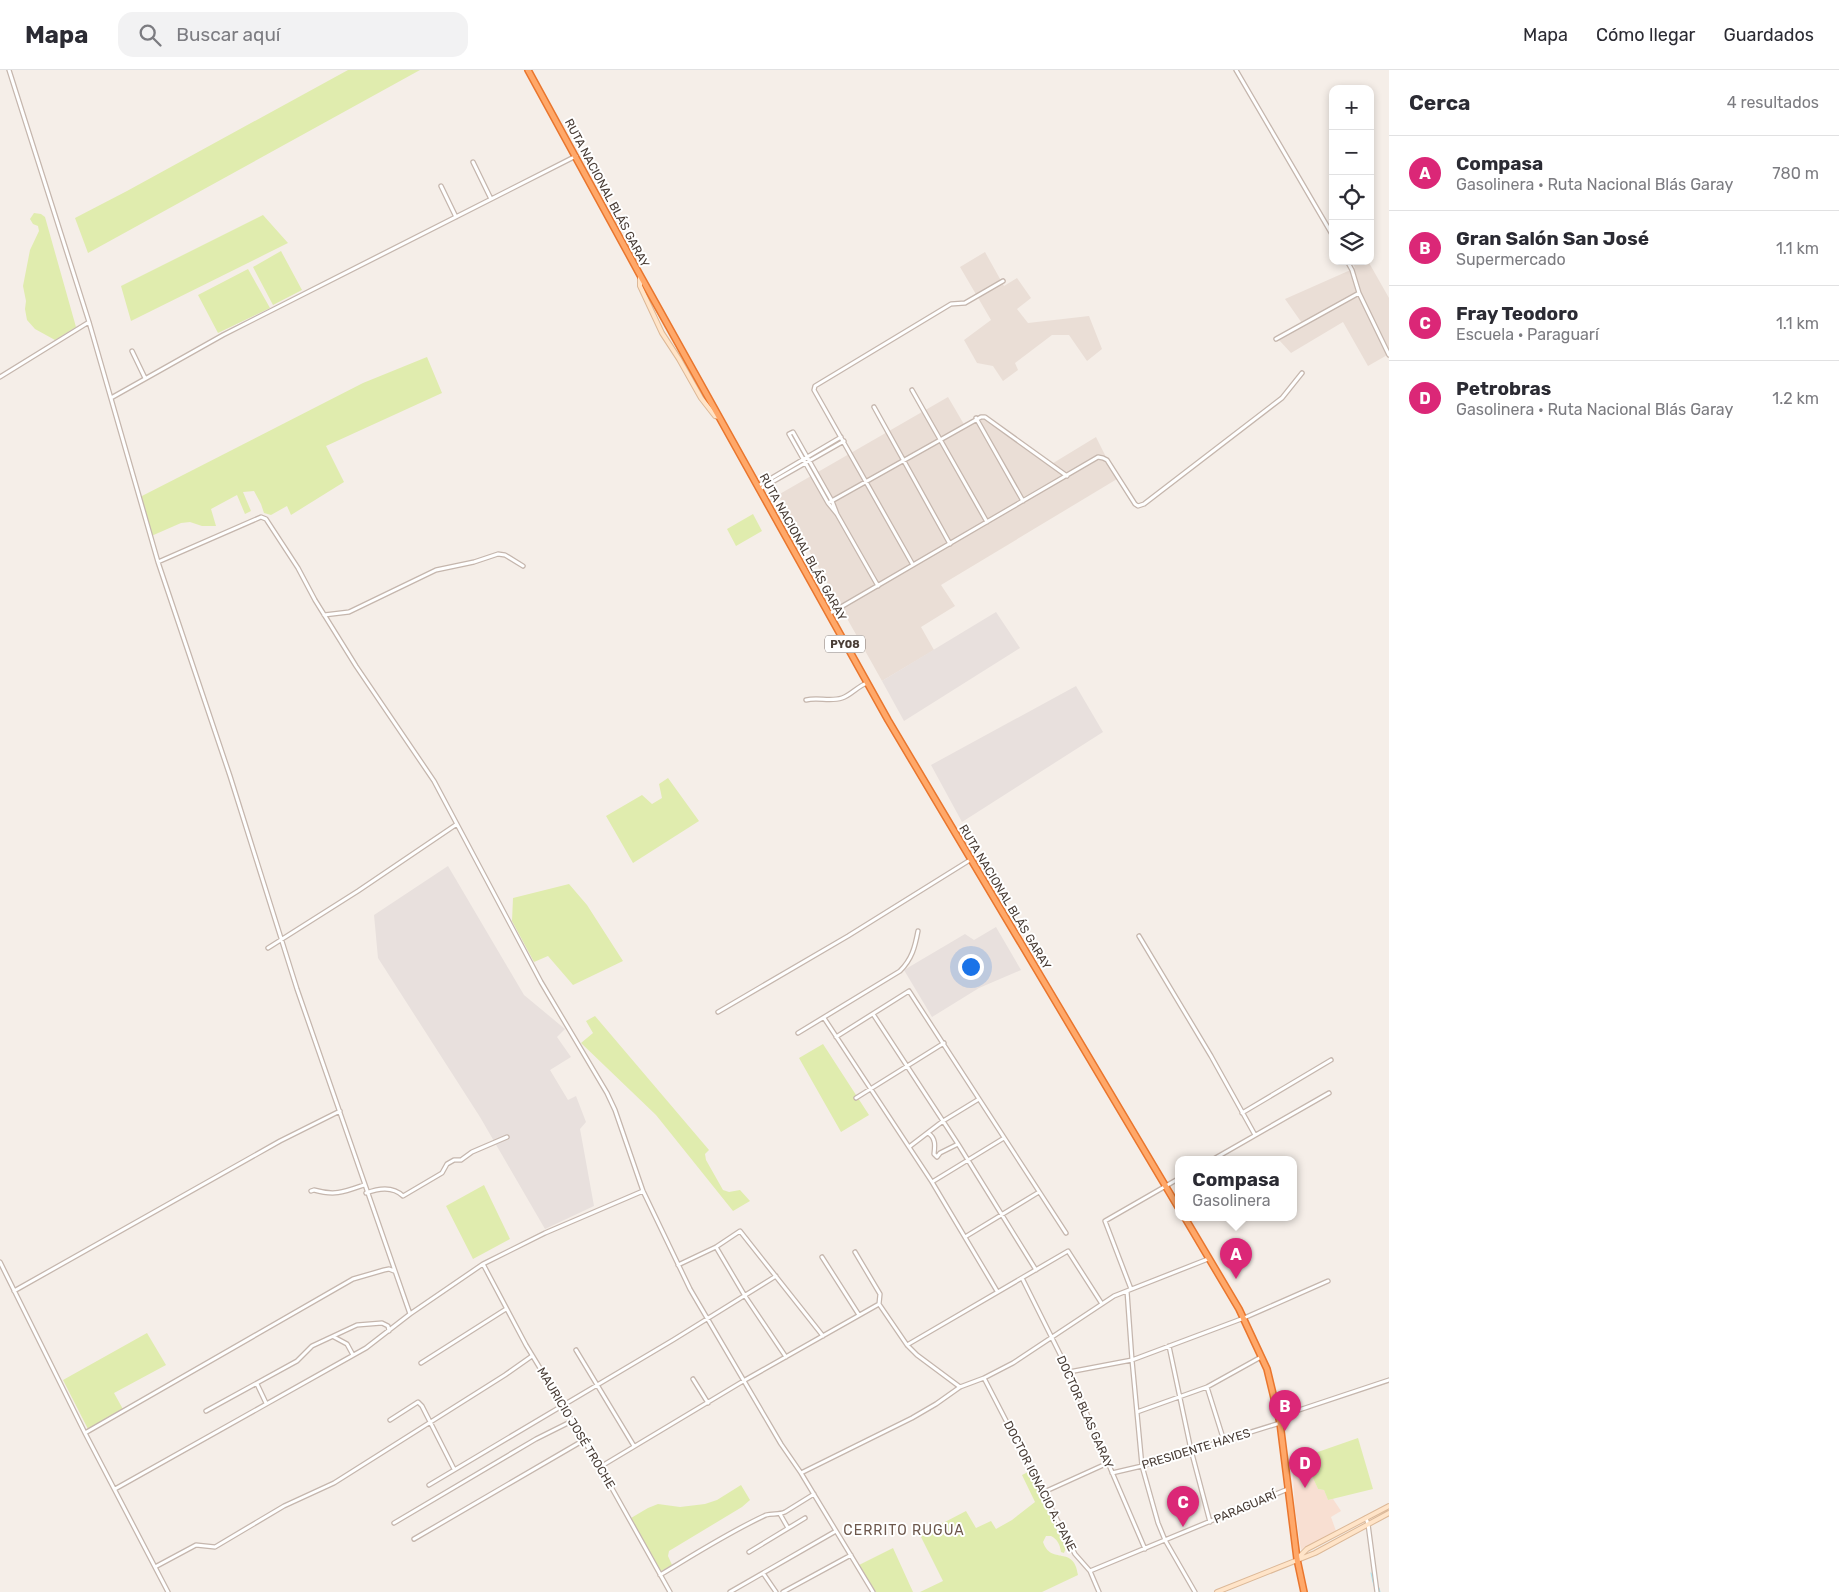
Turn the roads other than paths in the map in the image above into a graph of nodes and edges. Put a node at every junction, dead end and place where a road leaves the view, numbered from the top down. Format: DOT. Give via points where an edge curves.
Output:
graph roads {
  1 [pos="9,70"];
  2 [pos="528,70"];
  3 [pos="1236,70"];
  4 [pos="576,156"];
  5 [pos="473,162"];
  6 [pos="441,186"];
  7 [pos="491,199"];
  8 [pos="456,217"];
  9 [pos="1329,229"];
  10 [pos="1349,265"];
  11 [pos="640,275"];
  12 [pos="1004,281"];
  13 [pos="1359,293"];
  14 [pos="89,322"];
  15 [pos="1276,339"];
  16 [pos="132,351"];
  17 [pos="1389,354"];
  18 [pos="1302,373"];
  19 [pos="0,377"];
  20 [pos="145,378"];
  21 [pos="912,390"];
  22 [pos="111,398"];
  23 [pos="874,406"];
  24 [pos="719,417"];
  25 [pos="976,418"];
  26 [pos="842,439"];
  27 [pos="940,439"];
  28 [pos="808,459"];
  29 [pos="903,460"];
  30 [pos="804,461"];
  31 [pos="1067,476"];
  32 [pos="867,481"];
  33 [pos="758,488"];
  34 [pos="832,501"];
  35 [pos="1023,501"];
  36 [pos="828,504"];
  37 [pos="837,514"];
  38 [pos="987,522"];
  39 [pos="950,544"];
  40 [pos="158,562"];
  41 [pos="913,565"];
  42 [pos="523,566"];
  43 [pos="878,586"];
  44 [pos="828,614"];
  45 [pos="324,615"];
  46 [pos="867,683"];
  47 [pos="806,700"];
  48 [pos="457,824"];
  49 [pos="970,860"];
  50 [pos="918,931"];
  51 [pos="1139,936"];
  52 [pos="282,940"];
  53 [pos="268,948"];
  54 [pos="718,1012"];
  55 [pos="873,1014"];
  56 [pos="824,1018"];
  57 [pos="798,1033"];
  58 [pos="836,1037"];
  59 [pos="944,1043"];
  60 [pos="1331,1060"];
  61 [pos="907,1066"];
  62 [pos="870,1089"];
  63 [pos="1328,1092"];
  64 [pos="856,1098"];
  65 [pos="979,1099"];
  66 [pos="340,1111"];
  67 [pos="1242,1112"];
  68 [pos="943,1121"];
  69 [pos="928,1133"];
  70 [pos="1255,1135"];
  71 [pos="507,1137"];
  72 [pos="1004,1138"];
  73 [pos="958,1144"];
  74 [pos="909,1147"];
  75 [pos="1219,1156"];
  76 [pos="968,1160"];
  77 [pos="1175,1181"];
  78 [pos="932,1182"];
  79 [pos="364,1185"];
  80 [pos="1166,1186"];
  81 [pos="311,1191"];
  82 [pos="643,1191"];
  83 [pos="1039,1192"];
  84 [pos="366,1193"];
  85 [pos="1175,1202"];
  86 [pos="1002,1214"];
  87 [pos="1186,1221"];
  88 [pos="1066,1233"];
  89 [pos="965,1238"];
  90 [pos="716,1247"];
  91 [pos="855,1252"];
  92 [pos="822,1258"];
  93 [pos="1208,1259"];
  94 [pos="0,1262"];
  95 [pos="483,1264"];
  96 [pos="678,1265"];
  97 [pos="1036,1270"];
  98 [pos="394,1272"];
  99 [pos="776,1276"];
  100 [pos="1022,1278"];
  101 [pos="1328,1281"];
  102 [pos="1129,1290"];
  103 [pos="14,1291"];
  104 [pos="997,1292"];
  105 [pos="745,1296"];
  106 [pos="879,1304"];
  107 [pos="1102,1304"];
  108 [pos="506,1309"];
  109 [pos="410,1314"];
  110 [pos="859,1315"];
  111 [pos="1244,1318"];
  112 [pos="707,1320"];
  113 [pos="389,1331"];
  114 [pos="823,1336"];
  115 [pos="332,1337"];
  116 [pos="1052,1338"];
  117 [pos="907,1345"];
  118 [pos="1169,1346"];
  119 [pos="576,1350"];
  120 [pos="352,1355"];
  121 [pos="532,1356"];
  122 [pos="1262,1356"];
  123 [pos="786,1357"];
  124 [pos="1132,1360"];
  125 [pos="421,1363"];
  126 [pos="1068,1372"];
  127 [pos="984,1378"];
  128 [pos="693,1379"];
  129 [pos="745,1380"];
  130 [pos="1389,1380"];
  131 [pos="257,1384"];
  132 [pos="597,1385"];
  133 [pos="960,1386"];
  134 [pos="1207,1387"];
  135 [pos="1179,1398"];
  136 [pos="708,1402"];
  137 [pos="266,1403"];
  138 [pos="562,1406"];
  139 [pos="206,1411"];
  140 [pos="1137,1412"];
  141 [pos="390,1420"];
  142 [pos="1279,1420"];
  143 [pos="572,1421"];
  144 [pos="430,1422"];
  145 [pos="85,1434"];
  146 [pos="584,1440"];
  147 [pos="1224,1441"];
  148 [pos="634,1446"];
  149 [pos="1190,1450"];
  150 [pos="1108,1463"];
  151 [pos="600,1466"];
  152 [pos="1142,1466"];
  153 [pos="454,1469"];
  154 [pos="801,1473"];
  155 [pos="1112,1473"];
  156 [pos="429,1485"];
  157 [pos="114,1488"];
  158 [pos="1288,1489"];
  159 [pos="1044,1492"];
  160 [pos="814,1494"];
  161 [pos="1389,1506"];
  162 [pos="1389,1513"];
  163 [pos="780,1514"];
  164 [pos="805,1518"];
  165 [pos="1366,1518"];
  166 [pos="1210,1522"];
  167 [pos="394,1523"];
  168 [pos="1368,1524"];
  169 [pos="788,1528"];
  170 [pos="836,1531"];
  171 [pos="414,1539"];
  172 [pos="1165,1540"];
  173 [pos="1145,1549"];
  174 [pos="749,1552"];
  175 [pos="851,1555"];
  176 [pos="1297,1558"];
  177 [pos="155,1567"];
  178 [pos="1090,1572"];
  179 [pos="763,1573"];
  180 [pos="660,1575"];
  181 [pos="168,1592"];
  182 [pos="670,1592"];
  183 [pos="730,1592"];
  184 [pos="776,1592"];
  185 [pos="783,1592"];
  186 [pos="873,1592"];
  187 [pos="1099,1592"];
  188 [pos="1195,1592"];
  189 [pos="1217,1592"];
  190 [pos="1304,1592"];
  191 [pos="1377,1592"];
  1 -- 14 [label="street"];
  2 -- 4 [label="highway, RUTA NACIONAL BLÁS GARAY / PY08"];
  3 -- 9 [label="street"];
  4 -- 7 [label="street"];
  4 -- 11 [label="highway, RUTA NACIONAL BLÁS GARAY / PY08"];
  5 -- 7 [label="street"];
  6 -- 8 [label="street"];
  7 -- 8 [label="street"];
  8 -- 20 [label="street"];
  10 -- 13 [label="street"];
  11 -- 24 [label="highway, RUTA NACIONAL BLÁS GARAY / PY08"];
  11 -- 24 [label="street" via="640,286 662,333 701,398"];
  12 -- 26 [label="street" via="965,303 951,304 815,386 814,390"];
  13 -- 15 [label="street"];
  13 -- 17 [label="street"];
  14 -- 19 [label="street"];
  14 -- 22 [label="street"];
  16 -- 20 [label="street"];
  18 -- 31 [label="street" via="1282,398 1144,504 1135,504 1103,458 1098,457"];
  20 -- 22 [label="street"];
  21 -- 27 [label="street"];
  22 -- 40 [label="street"];
  23 -- 29 [label="street"];
  24 -- 33 [label="highway, RUTA NACIONAL BLÁS GARAY / PY08"];
  25 -- 27 [label="street"];
  25 -- 31 [label="street" via="985,417"];
  25 -- 35 [label="street"];
  26 -- 28 [label="street"];
  26 -- 32 [label="street"];
  27 -- 29 [label="street"];
  27 -- 38 [label="street"];
  28 -- 30 [label="street"];
  28 -- 30 [label="street" via="793,432 789,434"];
  28 -- 34 [label="street"];
  29 -- 32 [label="street"];
  29 -- 39 [label="street"];
  30 -- 33 [label="street"];
  30 -- 36 [label="street"];
  31 -- 35 [label="street"];
  32 -- 34 [label="street"];
  32 -- 41 [label="street"];
  33 -- 44 [label="highway, RUTA NACIONAL BLÁS GARAY / PY08"];
  34 -- 36 [label="street"];
  34 -- 37 [label="street"];
  35 -- 38 [label="street"];
  36 -- 37 [label="street"];
  37 -- 43 [label="street"];
  38 -- 39 [label="street"];
  39 -- 41 [label="street"];
  40 -- 45 [label="street" via="261,517 298,568"];
  40 -- 52 [label="street"];
  41 -- 43 [label="street"];
  42 -- 45 [label="street" via="506,555 498,554 436,570 349,612"];
  43 -- 44 [label="street"];
  44 -- 46 [label="highway, RUTA NACIONAL BLÁS GARAY / PY08"];
  45 -- 48 [label="street" via="434,781"];
  46 -- 47 [label="street" via="843,698"];
  46 -- 49 [label="highway, RUTA NACIONAL BLÁS GARAY / PY08"];
  48 -- 52 [label="street"];
  48 -- 82 [label="street" via="541,982 616,1110"];
  49 -- 54 [label="street"];
  49 -- 80 [label="highway, RUTA NACIONAL BLÁS GARAY / PY08"];
  50 -- 56 [label="street" via="914,950 900,971"];
  51 -- 67 [label="street"];
  52 -- 53 [label="street"];
  52 -- 66 [label="street"];
  55 -- 58 [label="street"];
  55 -- 59 [label="street" via="910,990"];
  55 -- 61 [label="street"];
  56 -- 57 [label="street"];
  56 -- 58 [label="street"];
  58 -- 62 [label="street"];
  59 -- 61 [label="street"];
  59 -- 65 [label="street"];
  60 -- 67 [label="street"];
  61 -- 62 [label="street"];
  61 -- 68 [label="street"];
  62 -- 64 [label="street"];
  62 -- 74 [label="street"];
  63 -- 70 [label="street"];
  65 -- 68 [label="street"];
  65 -- 72 [label="street"];
  66 -- 79 [label="street"];
  66 -- 103 [label="street" via="280,1141"];
  67 -- 70 [label="street"];
  68 -- 69 [label="street"];
  68 -- 73 [label="street"];
  69 -- 73 [label="street" via="935,1143 934,1154 937,1157 940,1152"];
  69 -- 74 [label="street"];
  70 -- 75 [label="street"];
  71 -- 84 [label="street" via="461,1160 454,1160 442,1173 403,1196 391,1189"];
  72 -- 76 [label="street"];
  72 -- 83 [label="street"];
  73 -- 76 [label="street"];
  74 -- 78 [label="street"];
  76 -- 78 [label="street"];
  76 -- 86 [label="street"];
  77 -- 80 [label="street"];
  78 -- 89 [label="street"];
  79 -- 81 [label="street" via="342,1193"];
  79 -- 84 [label="street"];
  80 -- 85 [label="highway, RUTA NACIONAL BLÁS GARAY / PY08"];
  80 -- 102 [label="street" via="1105,1221"];
  82 -- 95 [label="street"];
  82 -- 96 [label="street"];
  83 -- 86 [label="street"];
  83 -- 88 [label="street"];
  84 -- 98 [label="street"];
  86 -- 89 [label="street"];
  86 -- 97 [label="street"];
  87 -- 93 [label="highway"];
  89 -- 104 [label="street"];
  90 -- 96 [label="street"];
  90 -- 99 [label="street" via="740,1231"];
  90 -- 105 [label="street"];
  91 -- 106 [label="street" via="880,1294"];
  92 -- 110 [label="street"];
  93 -- 102 [label="street"];
  93 -- 111 [label="highway"];
  94 -- 103 [label="street"];
  95 -- 108 [label="street, MAURICIO JOSÉ TROCHE"];
  95 -- 109 [label="street"];
  96 -- 112 [label="street"];
  97 -- 100 [label="street"];
  97 -- 107 [label="street" via="1068,1251"];
  98 -- 109 [label="street"];
  98 -- 145 [label="street" via="389,1269 353,1279"];
  99 -- 105 [label="street"];
  99 -- 114 [label="street"];
  100 -- 104 [label="street"];
  100 -- 116 [label="street, DOCTOR BLAS GARAY"];
  101 -- 111 [label="street"];
  102 -- 107 [label="street"];
  102 -- 124 [label="street"];
  103 -- 145 [label="street"];
  104 -- 117 [label="street"];
  105 -- 112 [label="street"];
  105 -- 123 [label="street"];
  106 -- 110 [label="street"];
  106 -- 117 [label="street"];
  107 -- 116 [label="street"];
  108 -- 121 [label="street, MAURICIO JOSÉ TROCHE"];
  108 -- 125 [label="street"];
  109 -- 113 [label="street"];
  110 -- 114 [label="street"];
  111 -- 118 [label="street"];
  111 -- 122 [label="highway"];
  112 -- 129 [label="street"];
  112 -- 132 [label="street"];
  113 -- 115 [label="street" via="388,1326 382,1323 358,1325"];
  113 -- 120 [label="street"];
  114 -- 123 [label="street"];
  115 -- 120 [label="street" via="347,1344"];
  115 -- 131 [label="street" via="312,1346 297,1361"];
  116 -- 126 [label="street, DOCTOR BLAS GARAY"];
  116 -- 127 [label="street"];
  117 -- 133 [label="street"];
  118 -- 124 [label="street"];
  118 -- 135 [label="street"];
  119 -- 132 [label="street"];
  120 -- 137 [label="street"];
  121 -- 138 [label="street, MAURICIO JOSÉ TROCHE"];
  121 -- 144 [label="street"];
  122 -- 134 [label="street"];
  122 -- 142 [label="highway"];
  123 -- 129 [label="street"];
  124 -- 126 [label="street"];
  124 -- 140 [label="street"];
  126 -- 150 [label="street, DOCTOR BLAS GARAY"];
  127 -- 133 [label="street"];
  127 -- 159 [label="street, DOCTOR IGNACIO A. PANE"];
  128 -- 136 [label="street"];
  129 -- 136 [label="street"];
  129 -- 154 [label="street"];
  130 -- 142 [label="street, PRESIDENTE HAYES"];
  131 -- 137 [label="street"];
  131 -- 139 [label="street"];
  132 -- 138 [label="street"];
  132 -- 148 [label="street"];
  133 -- 154 [label="street" via="912,1418"];
  134 -- 135 [label="street"];
  134 -- 147 [label="street"];
  135 -- 140 [label="street"];
  135 -- 149 [label="street"];
  136 -- 148 [label="street"];
  137 -- 157 [label="street"];
  138 -- 143 [label="street, MAURICIO JOSÉ TROCHE"];
  138 -- 153 [label="street"];
  140 -- 152 [label="street"];
  141 -- 144 [label="street" via="418,1402"];
  142 -- 147 [label="street, PRESIDENTE HAYES"];
  142 -- 158 [label="highway"];
  143 -- 146 [label="street, MAURICIO JOSÉ TROCHE"];
  143 -- 167 [label="street"];
  144 -- 153 [label="street"];
  144 -- 177 [label="street" via="334,1483 284,1506 215,1547 196,1545"];
  145 -- 157 [label="street"];
  146 -- 151 [label="street, MAURICIO JOSÉ TROCHE"];
  146 -- 171 [label="street"];
  147 -- 149 [label="street, PRESIDENTE HAYES"];
  148 -- 151 [label="street"];
  149 -- 152 [label="street, PRESIDENTE HAYES"];
  149 -- 166 [label="street"];
  150 -- 155 [label="street, DOCTOR BLAS GARAY"];
  150 -- 159 [label="street"];
  151 -- 180 [label="street, MAURICIO JOSÉ TROCHE"];
  152 -- 155 [label="street, PRESIDENTE HAYES"];
  152 -- 172 [label="street"];
  153 -- 156 [label="street"];
  154 -- 160 [label="street"];
  155 -- 173 [label="street, DOCTOR BLAS GARAY"];
  157 -- 177 [label="street"];
  158 -- 166 [label="street, PARAGUARÍ"];
  158 -- 176 [label="highway"];
  159 -- 178 [label="street, DOCTOR IGNACIO A. PANE" via="1075,1554"];
  160 -- 163 [label="street"];
  160 -- 170 [label="street"];
  161 -- 165 [label="street"];
  162 -- 168 [label="street"];
  163 -- 169 [label="street"];
  163 -- 180 [label="street" via="769,1514"];
  164 -- 169 [label="street"];
  165 -- 168 [label="street"];
  165 -- 176 [label="street" via="1307,1549"];
  166 -- 172 [label="street, PARAGUARÍ"];
  168 -- 176 [label="street" via="1315,1553"];
  168 -- 191 [label="street"];
  169 -- 174 [label="street"];
  170 -- 175 [label="street"];
  170 -- 179 [label="street"];
  172 -- 173 [label="street, PARAGUARÍ"];
  172 -- 188 [label="street"];
  173 -- 178 [label="street, PARAGUARÍ"];
  175 -- 185 [label="street"];
  175 -- 186 [label="street"];
  176 -- 189 [label="street"];
  176 -- 190 [label="highway"];
  177 -- 181 [label="street"];
  178 -- 187 [label="street, DOCTOR IGNACIO A. PANE"];
  179 -- 183 [label="street"];
  179 -- 184 [label="street"];
  180 -- 182 [label="street, MAURICIO JOSÉ TROCHE"];
}
